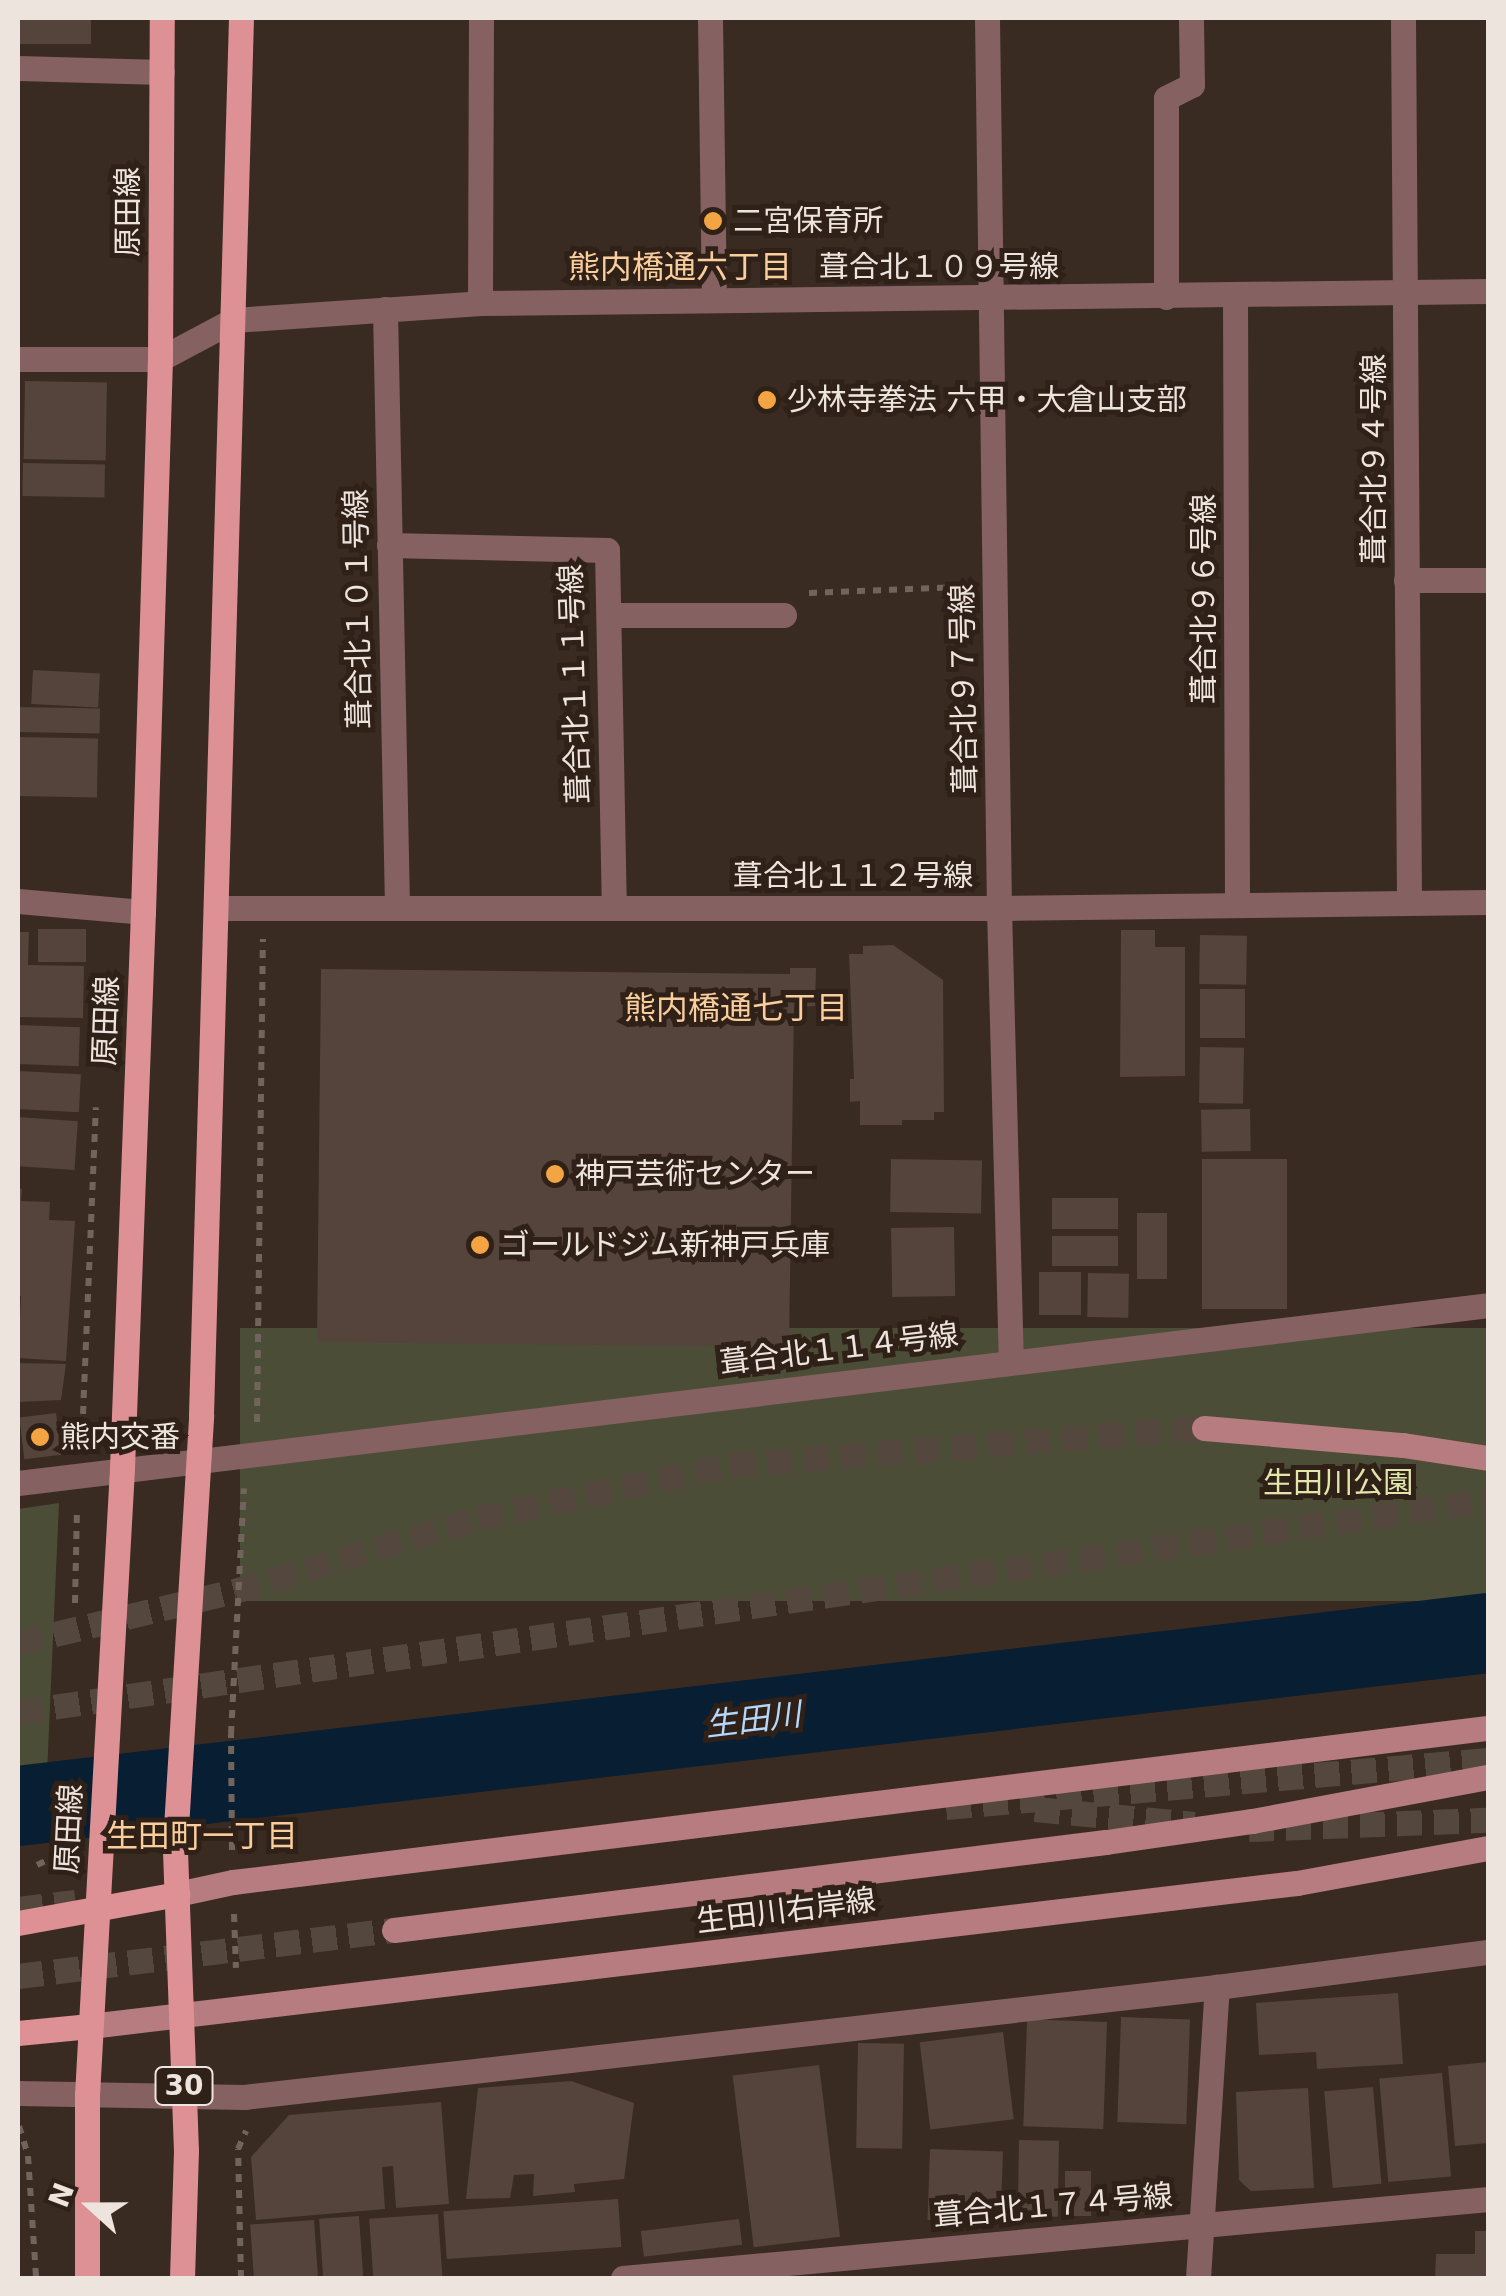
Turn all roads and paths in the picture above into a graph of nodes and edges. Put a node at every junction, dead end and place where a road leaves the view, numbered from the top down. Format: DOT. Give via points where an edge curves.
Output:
graph roads {
  1 [pos="162,18"];
  2 [pos="240,18"];
  3 [pos="481,18"];
  4 [pos="710,18"];
  5 [pos="988,18"];
  6 [pos="1191,18"];
  7 [pos="1403,18"];
  8 [pos="18,68"];
  9 [pos="162,72"];
  10 [pos="1488,291"];
  11 [pos="1407,293"];
  12 [pos="1235,296"];
  13 [pos="1166,297"];
  14 [pos="714,300"];
  15 [pos="992,300"];
  16 [pos="480,302"];
  17 [pos="385,309"];
  18 [pos="233,320"];
  19 [pos="18,359"];
  20 [pos="160,359"];
  21 [pos="389,545"];
  22 [pos="1406,580"];
  23 [pos="1488,580"];
  24 [pos="995,586"];
  25 [pos="784,614"];
  26 [pos="609,615"];
  27 [pos="1408,900"];
  28 [pos="18,901"];
  29 [pos="1237,902"];
  30 [pos="1488,902"];
  31 [pos="218,908"];
  32 [pos="263,908"];
  33 [pos="397,908"];
  34 [pos="614,908"];
  35 [pos="998,908"];
  36 [pos="143,912"];
  37 [pos="96,1103"];
  38 [pos="1488,1305"];
  39 [pos="1011,1360"];
  40 [pos="1204,1428"];
  41 [pos="258,1432"];
  42 [pos="78,1445"];
  43 [pos="1488,1458"];
  44 [pos="198,1461"];
  45 [pos="122,1468"];
  46 [pos="255,1476"];
  47 [pos="18,1483"];
  48 [pos="77,1503"];
  49 [pos="75,1609"];
  50 [pos="1488,1728"];
  51 [pos="1488,1777"];
  52 [pos="1488,1848"];
  53 [pos="67,1852"];
  54 [pos="232,1855"];
  55 [pos="37,1865"];
  56 [pos="177,1894"];
  57 [pos="96,1910"];
  58 [pos="234,1913"];
  59 [pos="18,1923"];
  60 [pos="394,1930"];
  61 [pos="1488,1952"];
  62 [pos="236,1968"];
  63 [pos="1218,1987"];
  64 [pos="181,2014"];
  65 [pos="90,2026"];
  66 [pos="18,2033"];
  67 [pos="18,2093"];
  68 [pos="87,2094"];
  69 [pos="184,2096"];
  70 [pos="18,2120"];
  71 [pos="248,2126"];
  72 [pos="1488,2198"];
  73 [pos="1201,2226"];
  74 [pos="36,2278"];
  75 [pos="87,2278"];
  76 [pos="182,2278"];
  77 [pos="241,2278"];
  78 [pos="623,2278"];
  79 [pos="1198,2278"];
  1 -- 9 [label="main road, 原田線"];
  2 -- 18 [label="main road"];
  3 -- 16 [label="street"];
  4 -- 14 [label="street"];
  5 -- 15 [label="street, 葺合北９７号線"];
  6 -- 13 [label="street" via="1192,85 1166,98"];
  7 -- 11 [label="street, 葺合北９４号線"];
  8 -- 9 [label="street"];
  9 -- 20 [label="main road, 原田線"];
  10 -- 11 [label="street, 葺合北１０９号線"];
  11 -- 12 [label="street, 葺合北１０９号線"];
  11 -- 22 [label="street, 葺合北９４号線"];
  12 -- 13 [label="street, 葺合北１０９号線"];
  12 -- 29 [label="street, 葺合北９６号線"];
  13 -- 15 [label="street, 葺合北１０９号線"];
  14 -- 15 [label="street, 葺合北１０９号線"];
  14 -- 16 [label="street, 葺合北１０９号線"];
  15 -- 24 [label="street, 葺合北９７号線"];
  16 -- 17 [label="street, 葺合北１０９号線"];
  17 -- 18 [label="street, 葺合北１０９号線"];
  17 -- 21 [label="street, 葺合北１０１号線"];
  18 -- 20 [label="street, 葺合北１０９号線"];
  18 -- 31 [label="main road"];
  19 -- 20 [label="street"];
  20 -- 36 [label="main road, 原田線"];
  21 -- 26 [label="street, 葺合北１１１号線" via="607,550"];
  21 -- 33 [label="street, 葺合北１０１号線"];
  22 -- 23 [label="street"];
  22 -- 27 [label="street, 葺合北９４号線"];
  24 -- 25 [label="path" via="784,594"];
  24 -- 35 [label="street, 葺合北９７号線"];
  25 -- 26 [label="street"];
  26 -- 34 [label="street, 葺合北１１１号線"];
  27 -- 29 [label="street, 葺合北１１２号線"];
  27 -- 30 [label="street, 葺合北１１２号線"];
  28 -- 36 [label="street"];
  29 -- 35 [label="street, 葺合北１１２号線"];
  31 -- 32 [label="street, 葺合北１１２号線"];
  31 -- 44 [label="main road"];
  32 -- 33 [label="street, 葺合北１１２号線"];
  32 -- 41 [label="path"];
  33 -- 34 [label="street, 葺合北１１２号線"];
  34 -- 35 [label="street, 葺合北１１２号線"];
  35 -- 39 [label="street, 葺合北９７号線"];
  36 -- 45 [label="main road, 原田線"];
  37 -- 42 [label="path"];
  38 -- 39 [label="street, 葺合北１１４号線"];
  39 -- 44 [label="street, 葺合北１１４号線"];
  40 -- 43 [label="street"];
  44 -- 45 [label="street, 葺合北１１４号線"];
  44 -- 56 [label="main road" via="180,1728"];
  45 -- 47 [label="street, 葺合北１１４号線"];
  45 -- 57 [label="main road, 原田線"];
  46 -- 54 [label="path" via="242,1491"];
  48 -- 49 [label="path"];
  50 -- 56 [label="street"];
  51 -- 60 [label="street" via="1106,1842"];
  52 -- 64 [label="street, 生田川右岸線" via="1296,1883"];
  53 -- 55 [label="path"];
  56 -- 57 [label="main road"];
  56 -- 64 [label="main road, 30"];
  57 -- 59 [label="main road"];
  57 -- 65 [label="main road, 原田線"];
  58 -- 62 [label="path"];
  61 -- 63 [label="street"];
  63 -- 69 [label="street" via="244,2097"];
  63 -- 73 [label="street"];
  64 -- 65 [label="street, 生田川右岸線"];
  64 -- 69 [label="main road, 30"];
  65 -- 66 [label="main road"];
  65 -- 68 [label="main road, 原田線"];
  67 -- 68 [label="street"];
  68 -- 69 [label="street"];
  68 -- 75 [label="main road, 原田線"];
  69 -- 76 [label="main road, 30"];
  70 -- 74 [label="path" via="28,2156"];
  71 -- 77 [label="path" via="238,2148"];
  72 -- 73 [label="street, 葺合北１７４号線"];
  73 -- 78 [label="street, 葺合北１７４号線"];
  73 -- 79 [label="street"];
}
